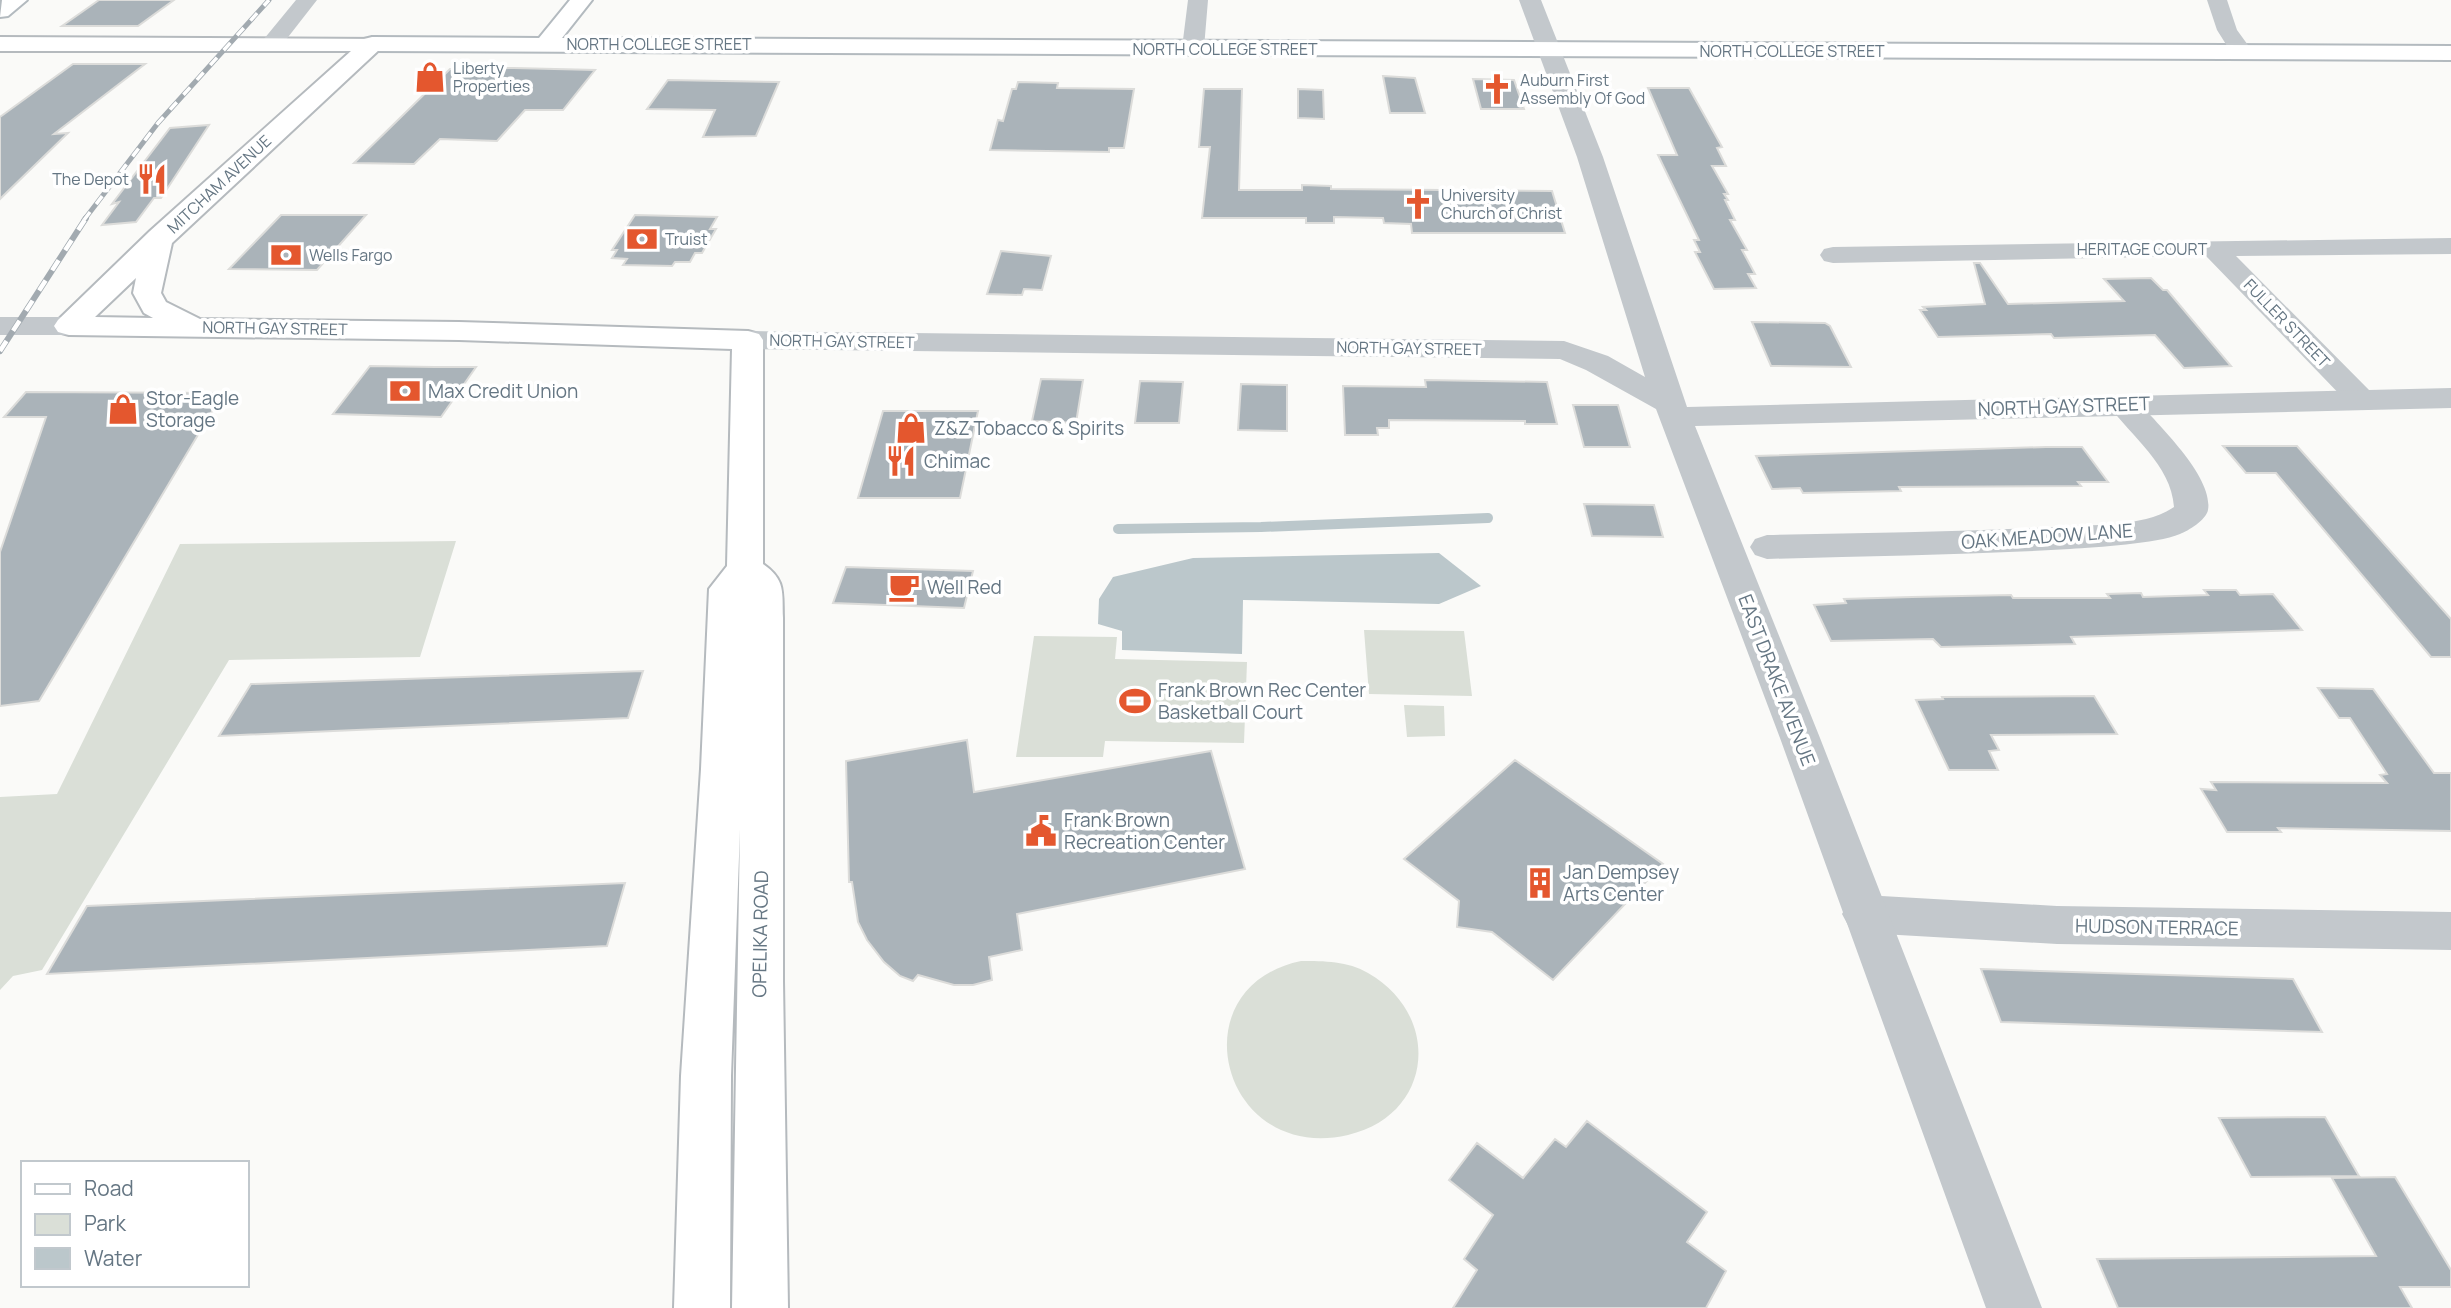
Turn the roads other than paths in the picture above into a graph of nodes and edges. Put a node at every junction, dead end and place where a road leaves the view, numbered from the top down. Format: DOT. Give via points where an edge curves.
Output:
graph roads {
  1 [pos="16,0"];
  2 [pos="307,0"];
  3 [pos="581,0"];
  4 [pos="1198,0"];
  5 [pos="1530,0"];
  6 [pos="2217,0"];
  7 [pos="0,11"];
  8 [pos="547,43"];
  9 [pos="0,44"];
  10 [pos="372,44"];
  11 [pos="270,45"];
  12 [pos="1193,48"];
  13 [pos="1548,50"];
  14 [pos="2242,52"];
  15 [pos="2451,53"];
  16 [pos="160,237"];
  17 [pos="2451,246"];
  18 [pos="2213,248"];
  19 [pos="1833,255"];
  20 [pos="0,326"];
  21 [pos="69,326"];
  22 [pos="192,327"];
  23 [pos="1646,336"];
  24 [pos="748,340"];
  25 [pos="1564,350"];
  26 [pos="2360,398"];
  27 [pos="2451,398"];
  28 [pos="2123,404"];
  29 [pos="1673,410"];
  30 [pos="1767,547"];
  31 [pos="745,569"];
  32 [pos="1864,914"];
  33 [pos="2451,931"];
  34 [pos="702,1308"];
  35 [pos="760,1308"];
  36 [pos="2014,1308"];
  1 -- 7 [label="main road"];
  2 -- 11 [label="street"];
  3 -- 8 [label="main road"];
  4 -- 12 [label="street"];
  5 -- 13 [label="street, EAST DRAKE AVENUE"];
  6 -- 14 [label="street" via="2227,30"];
  8 -- 10 [label="main road, NORTH COLLEGE STREET"];
  8 -- 12 [label="main road, NORTH COLLEGE STREET"];
  9 -- 11 [label="main road, NORTH COLLEGE STREET"];
  10 -- 11 [label="main road, NORTH COLLEGE STREET"];
  10 -- 16 [label="main road, MITCHAM AVENUE"];
  12 -- 13 [label="main road, NORTH COLLEGE STREET"];
  13 -- 14 [label="main road, NORTH COLLEGE STREET"];
  13 -- 23 [label="street, EAST DRAKE AVENUE" via="1590,157"];
  14 -- 15 [label="main road, NORTH COLLEGE STREET"];
  16 -- 21 [label="main road, MITCHAM AVENUE"];
  16 -- 22 [label="main road" via="147,293 154,307"];
  17 -- 18 [label="street, HERITAGE COURT"];
  18 -- 19 [label="street, HERITAGE COURT"];
  18 -- 26 [label="street, FULLER STREET"];
  20 -- 21 [label="street, NORTH GAY STREET"];
  21 -- 22 [label="main road, NORTH GAY STREET"];
  22 -- 24 [label="main road, NORTH GAY STREET"];
  23 -- 25 [label="street"];
  23 -- 29 [label="street, EAST DRAKE AVENUE"];
  24 -- 25 [label="street, NORTH GAY STREET"];
  24 -- 31 [label="main road"];
  25 -- 29 [label="street, NORTH GAY STREET" via="1609,369"];
  26 -- 27 [label="street, NORTH GAY STREET"];
  26 -- 28 [label="street, NORTH GAY STREET"];
  28 -- 29 [label="street, NORTH GAY STREET"];
  28 -- 30 [label="street, OAK MEADOW LANE" via="2176,466 2189,489 2191,511 2169,526 2105,536"];
  29 -- 32 [label="street, EAST DRAKE AVENUE"];
  31 -- 34 [label="main road" via="727,589 706,1076"];
  31 -- 35 [label="main road, OPELIKA ROAD" via="762,582 764,618 758,1042"];
  32 -- 33 [label="street, HUDSON TERRACE" via="2057,925"];
  32 -- 36 [label="street, EAST DRAKE AVENUE"];
}
